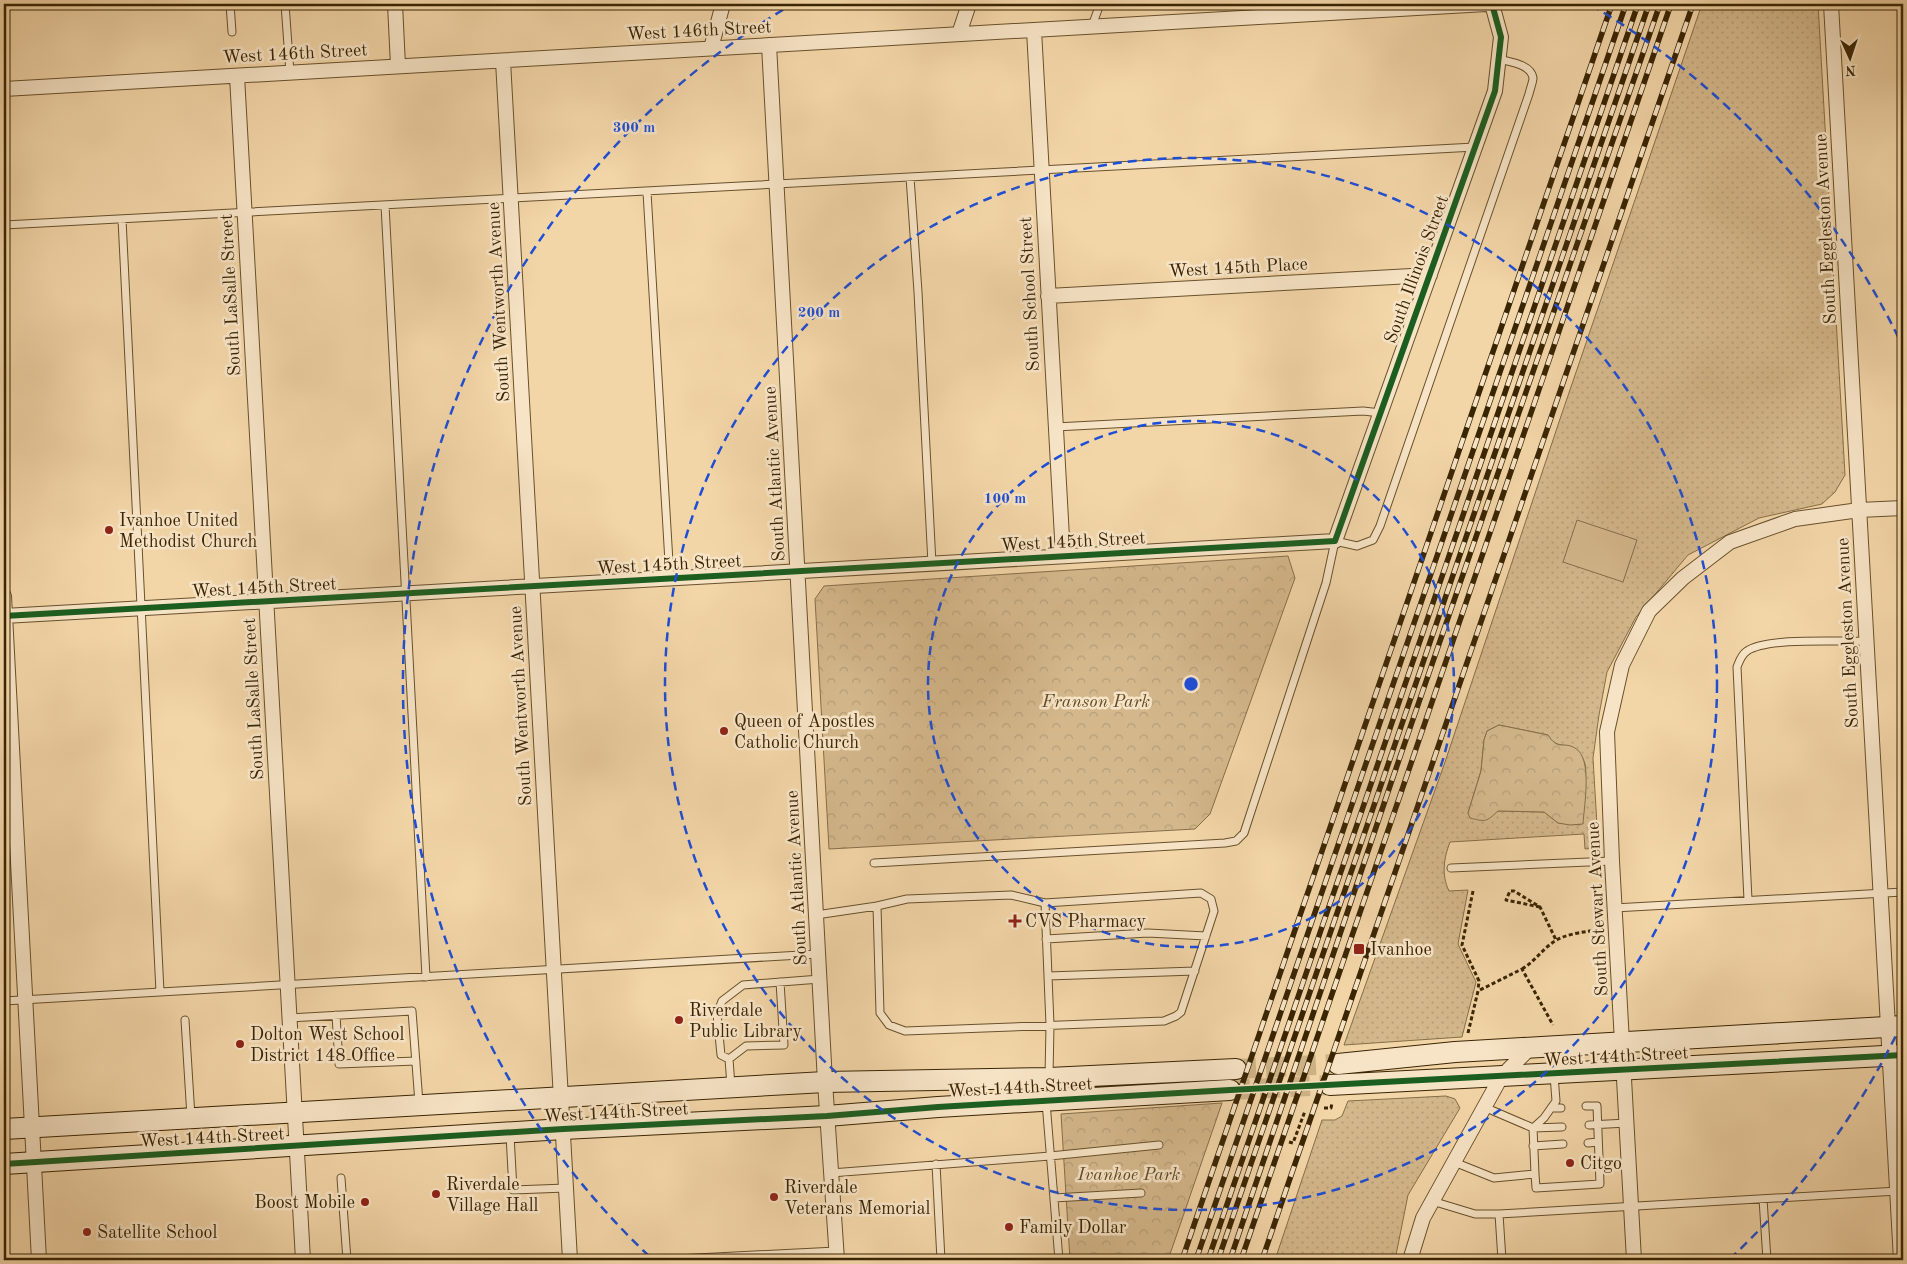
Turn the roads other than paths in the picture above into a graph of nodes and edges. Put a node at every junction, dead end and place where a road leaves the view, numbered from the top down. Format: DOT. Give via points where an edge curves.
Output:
graph roads {
  1 [pos="230,4"];
  2 [pos="285,4"];
  3 [pos="395,4"];
  4 [pos="723,4"];
  5 [pos="969,4"];
  6 [pos="1100,4"];
  7 [pos="1486,4"];
  8 [pos="1492,4"];
  9 [pos="1831,4"];
  10 [pos="1283,10"];
  11 [pos="1092,26"];
  12 [pos="1034,30"];
  13 [pos="232,32"];
  14 [pos="959,34"];
  15 [pos="769,45"];
  16 [pos="711,48"];
  17 [pos="1499,59"];
  18 [pos="503,60"];
  19 [pos="398,66"];
  20 [pos="290,73"];
  21 [pos="237,76"];
  22 [pos="4,89"];
  23 [pos="1475,147"];
  24 [pos="1041,170"];
  25 [pos="910,177"];
  26 [pos="777,184"];
  27 [pos="647,192"];
  28 [pos="510,199"];
  29 [pos="385,205"];
  30 [pos="244,213"];
  31 [pos="122,219"];
  32 [pos="4,226"];
  33 [pos="1430,275"];
  34 [pos="1048,296"];
  35 [pos="1381,413"];
  36 [pos="1055,427"];
  37 [pos="1903,508"];
  38 [pos="1859,510"];
  39 [pos="1335,541"];
  40 [pos="1063,556"];
  41 [pos="932,564"];
  42 [pos="798,571"];
  43 [pos="670,579"];
  44 [pos="532,586"];
  45 [pos="405,594"];
  46 [pos="4,596"];
  47 [pos="266,602"];
  48 [pos="141,609"];
  49 [pos="4,616"];
  50 [pos="1867,641"];
  51 [pos="1612,861"];
  52 [pos="874,863"];
  53 [pos="1450,868"];
  54 [pos="1903,892"];
  55 [pos="1880,893"];
  56 [pos="1748,900"];
  57 [pos="1045,903"];
  58 [pos="877,906"];
  59 [pos="1614,908"];
  60 [pos="816,915"];
  61 [pos="1206,936"];
  62 [pos="1046,938"];
  63 [pos="818,954"];
  64 [pos="554,970"];
  65 [pos="1195,971"];
  66 [pos="1048,976"];
  67 [pos="426,977"];
  68 [pos="820,979"];
  69 [pos="780,982"];
  70 [pos="288,985"];
  71 [pos="160,992"];
  72 [pos="25,1000"];
  73 [pos="4,1002"];
  74 [pos="336,1016"];
  75 [pos="289,1018"];
  76 [pos="185,1020"];
  77 [pos="1050,1025"];
  78 [pos="1896,1027"];
  79 [pos="1623,1042"];
  80 [pos="1530,1048"];
  81 [pos="1896,1056"];
  82 [pos="729,1060"];
  83 [pos="416,1061"];
  84 [pos="1338,1064"];
  85 [pos="1236,1069"];
  86 [pos="1624,1070"];
  87 [pos="1554,1074"];
  88 [pos="1501,1077"];
  89 [pos="1049,1078"];
  90 [pos="825,1082"];
  91 [pos="1330,1085"];
  92 [pos="732,1088"];
  93 [pos="1230,1090"];
  94 [pos="562,1098"];
  95 [pos="1046,1102"];
  96 [pos="419,1106"];
  97 [pos="1586,1106"];
  98 [pos="1484,1107"];
  99 [pos="1551,1108"];
  100 [pos="1561,1108"];
  101 [pos="295,1113"];
  102 [pos="827,1116"];
  103 [pos="191,1119"];
  104 [pos="1627,1123"];
  105 [pos="1589,1125"];
  106 [pos="1597,1125"];
  107 [pos="1562,1127"];
  108 [pos="32,1128"];
  109 [pos="1533,1128"];
  110 [pos="4,1129"];
  111 [pos="563,1129"];
  112 [pos="510,1133"];
  113 [pos="1598,1142"];
  114 [pos="1588,1143"];
  115 [pos="1563,1144"];
  116 [pos="1159,1145"];
  117 [pos="1533,1146"];
  118 [pos="297,1147"];
  119 [pos="1050,1156"];
  120 [pos="33,1162"];
  121 [pos="1454,1162"];
  122 [pos="4,1164"];
  123 [pos="936,1164"];
  124 [pos="831,1173"];
  125 [pos="1535,1174"];
  126 [pos="341,1178"];
  127 [pos="566,1188"];
  128 [pos="1900,1191"];
  129 [pos="1141,1193"];
  130 [pos="1054,1198"];
  131 [pos="1763,1199"];
  132 [pos="1432,1201"];
  133 [pos="1631,1206"];
  134 [pos="1499,1214"];
  135 [pos="836,1256"];
  136 [pos="706,1259"];
  137 [pos="39,1260"];
  138 [pos="303,1260"];
  139 [pos="347,1260"];
  140 [pos="570,1260"];
  141 [pos="657,1260"];
  142 [pos="941,1260"];
  143 [pos="1059,1260"];
  144 [pos="1410,1260"];
  145 [pos="1502,1260"];
  146 [pos="1634,1260"];
  147 [pos="1767,1260"];
  148 [pos="1900,1260"];
  1 -- 13 [label="lane"];
  2 -- 20 [label="lane"];
  3 -- 19 [label="street"];
  4 -- 16 [label="street"];
  5 -- 14 [label="street"];
  6 -- 11 [label="lane"];
  7 -- 10 [label="street, West 146th Street"];
  8 -- 17 [label="street, South Illinois Street" via="1502,37"];
  9 -- 38 [label="street, South Eggleston Avenue"];
  10 -- 11 [label="street, West 146th Street"];
  11 -- 12 [label="street, West 146th Street"];
  12 -- 14 [label="street, West 146th Street"];
  12 -- 24 [label="street, South School Street"];
  14 -- 15 [label="street, West 146th Street"];
  15 -- 16 [label="street, West 146th Street"];
  15 -- 26 [label="street, South Atlantic Avenue"];
  16 -- 18 [label="street, West 146th Street"];
  17 -- 23 [label="street, South Illinois Street" via="1495,91"];
  17 -- 39 [label="lane" via="1519,64 1530,71 1529,94 1380,526 1373,540 1357,546"];
  18 -- 19 [label="street, West 146th Street"];
  18 -- 28 [label="street, South Wentworth Avenue"];
  19 -- 20 [label="street, West 146th Street"];
  20 -- 21 [label="street, West 146th Street"];
  21 -- 22 [label="street, West 146th Street"];
  21 -- 30 [label="street, South LaSalle Street"];
  23 -- 24 [label="lane"];
  23 -- 33 [label="street, South Illinois Street"];
  24 -- 25 [label="lane"];
  24 -- 34 [label="street, South School Street"];
  25 -- 26 [label="lane"];
  25 -- 41 [label="lane"];
  26 -- 27 [label="lane"];
  26 -- 42 [label="street, South Atlantic Avenue"];
  27 -- 28 [label="lane"];
  27 -- 43 [label="lane"];
  28 -- 29 [label="lane"];
  28 -- 44 [label="street, South Wentworth Avenue"];
  29 -- 30 [label="lane"];
  29 -- 45 [label="lane"];
  30 -- 31 [label="lane"];
  30 -- 47 [label="street, South LaSalle Street"];
  31 -- 32 [label="lane"];
  31 -- 48 [label="lane"];
  33 -- 34 [label="street, West 145th Place"];
  33 -- 35 [label="street, South Illinois Street"];
  34 -- 36 [label="street, South School Street"];
  35 -- 36 [label="lane" via="1363,411"];
  35 -- 39 [label="street, South Illinois Street"];
  36 -- 40 [label="street, South School Street"];
  37 -- 38 [label="street"];
  38 -- 50 [label="street, South Eggleston Avenue"];
  38 -- 51 [label="street, South Stewart Avenue" via="1795,519 1730,542 1683,578 1649,611 1622,665 1607,732"];
  39 -- 40 [label="street, West 145th Street"];
  39 -- 52 [label="lane" via="1326,582 1247,824 1236,841"];
  40 -- 41 [label="street, West 145th Street"];
  41 -- 42 [label="street, West 145th Street"];
  42 -- 43 [label="street, West 145th Street"];
  42 -- 60 [label="street, South Atlantic Avenue"];
  43 -- 44 [label="street, West 145th Street"];
  44 -- 45 [label="street, West 145th Street"];
  44 -- 64 [label="street, South Wentworth Avenue"];
  45 -- 47 [label="street, West 145th Street"];
  45 -- 67 [label="lane"];
  46 -- 49 [label="street"];
  47 -- 48 [label="street, West 145th Street"];
  47 -- 70 [label="street, South LaSalle Street"];
  48 -- 49 [label="street, West 145th Street"];
  48 -- 71 [label="lane"];
  49 -- 72 [label="street"];
  50 -- 55 [label="street, South Eggleston Avenue"];
  50 -- 56 [label="lane" via="1772,643 1747,651 1739,662"];
  51 -- 53 [label="lane"];
  51 -- 59 [label="street, South Stewart Avenue"];
  54 -- 55 [label="lane"];
  55 -- 56 [label="lane"];
  55 -- 78 [label="street, South Eggleston Avenue"];
  56 -- 59 [label="lane"];
  57 -- 58 [label="lane" via="1011,895 907,899"];
  57 -- 61 [label="lane" via="1202,893 1211,899 1214,911"];
  57 -- 62 [label="lane"];
  58 -- 60 [label="lane"];
  58 -- 77 [label="lane" via="880,1013 889,1025 905,1031"];
  59 -- 79 [label="street, South Stewart Avenue"];
  60 -- 63 [label="street, South Atlantic Avenue"];
  61 -- 62 [label="lane" via="1148,933"];
  61 -- 65 [label="lane"];
  62 -- 66 [label="lane"];
  63 -- 64 [label="lane"];
  63 -- 68 [label="street, South Atlantic Avenue"];
  64 -- 67 [label="lane"];
  64 -- 94 [label="street, South Wentworth Avenue"];
  65 -- 66 [label="lane"];
  65 -- 77 [label="lane" via="1181,1012 1164,1021"];
  66 -- 77 [label="lane"];
  67 -- 70 [label="lane"];
  68 -- 69 [label="lane"];
  68 -- 90 [label="street, South Atlantic Avenue"];
  69 -- 82 [label="lane" via="784,1045 746,1046"];
  69 -- 82 [label="lane" via="743,985 722,1000 717,1014 721,1055"];
  70 -- 71 [label="lane"];
  70 -- 75 [label="street, South LaSalle Street"];
  71 -- 72 [label="lane"];
  72 -- 73 [label="lane"];
  72 -- 108 [label="street"];
  74 -- 75 [label="lane"];
  74 -- 83 [label="lane" via="339,1064"];
  74 -- 83 [label="lane" via="412,1011"];
  75 -- 101 [label="street, South LaSalle Street"];
  76 -- 103 [label="lane"];
  77 -- 89 [label="lane"];
  78 -- 79 [label="street, West 144th Street"];
  78 -- 81 [label="street, South Eggleston Avenue"];
  79 -- 80 [label="street, West 144th Street"];
  79 -- 86 [label="street, South Stewart Avenue"];
  80 -- 84 [label="street, West 144th Street"];
  80 -- 88 [label="street"];
  81 -- 86 [label="street, West 144th Street"];
  81 -- 128 [label="street, South Eggleston Avenue"];
  82 -- 92 [label="lane"];
  83 -- 96 [label="lane"];
  85 -- 89 [label="street, West 144th Street"];
  86 -- 87 [label="street, West 144th Street"];
  86 -- 104 [label="street, South Stewart Avenue"];
  87 -- 88 [label="street, West 144th Street"];
  87 -- 99 [label="lane" via="1556,1102"];
  88 -- 91 [label="street, West 144th Street"];
  88 -- 98 [label="street"];
  89 -- 90 [label="street, West 144th Street"];
  89 -- 95 [label="street"];
  90 -- 92 [label="street, West 144th Street"];
  90 -- 102 [label="street, South Atlantic Avenue"];
  92 -- 94 [label="street, West 144th Street"];
  93 -- 95 [label="street, West 144th Street"];
  94 -- 96 [label="street, West 144th Street"];
  94 -- 111 [label="street, South Wentworth Avenue"];
  95 -- 102 [label="street, West 144th Street"];
  95 -- 119 [label="lane"];
  96 -- 101 [label="street, West 144th Street"];
  97 -- 106 [label="lane" via="1596,1106"];
  98 -- 109 [label="lane"];
  98 -- 121 [label="street"];
  99 -- 100 [label="lane"];
  99 -- 109 [label="lane"];
  101 -- 103 [label="street, West 144th Street"];
  101 -- 118 [label="street, South LaSalle Street"];
  102 -- 111 [label="street, West 144th Street"];
  102 -- 124 [label="street, South Atlantic Avenue"];
  103 -- 108 [label="street, West 144th Street"];
  104 -- 106 [label="lane"];
  104 -- 133 [label="street, South Stewart Avenue"];
  105 -- 106 [label="lane"];
  106 -- 113 [label="lane"];
  107 -- 109 [label="lane"];
  108 -- 110 [label="street, West 144th Street"];
  108 -- 120 [label="street"];
  109 -- 117 [label="lane"];
  111 -- 112 [label="street, West 144th Street"];
  111 -- 127 [label="street, South Wentworth Avenue"];
  112 -- 118 [label="street, West 144th Street"];
  112 -- 127 [label="lane" via="513,1190"];
  113 -- 114 [label="lane"];
  113 -- 125 [label="lane" via="1600,1184 1536,1188"];
  115 -- 117 [label="lane"];
  116 -- 119 [label="lane"];
  117 -- 125 [label="lane"];
  118 -- 120 [label="street, West 144th Street"];
  118 -- 138 [label="street, South LaSalle Street"];
  119 -- 123 [label="lane"];
  119 -- 130 [label="lane"];
  120 -- 122 [label="street, West 144th Street"];
  120 -- 137 [label="street"];
  121 -- 125 [label="lane" via="1494,1178"];
  121 -- 132 [label="street"];
  123 -- 124 [label="lane"];
  123 -- 142 [label="lane"];
  124 -- 135 [label="street, South Atlantic Avenue"];
  126 -- 139 [label="lane"];
  127 -- 140 [label="street, South Wentworth Avenue"];
  128 -- 131 [label="lane"];
  128 -- 148 [label="street, South Eggleston Avenue"];
  129 -- 130 [label="lane"];
  130 -- 143 [label="lane"];
  131 -- 133 [label="lane"];
  131 -- 147 [label="lane"];
  132 -- 134 [label="lane" via="1475,1214"];
  132 -- 144 [label="street"];
  133 -- 134 [label="lane"];
  133 -- 146 [label="street, South Stewart Avenue"];
  134 -- 145 [label="lane"];
  135 -- 136 [label="lane"];
  136 -- 141 [label="lane"];
}
